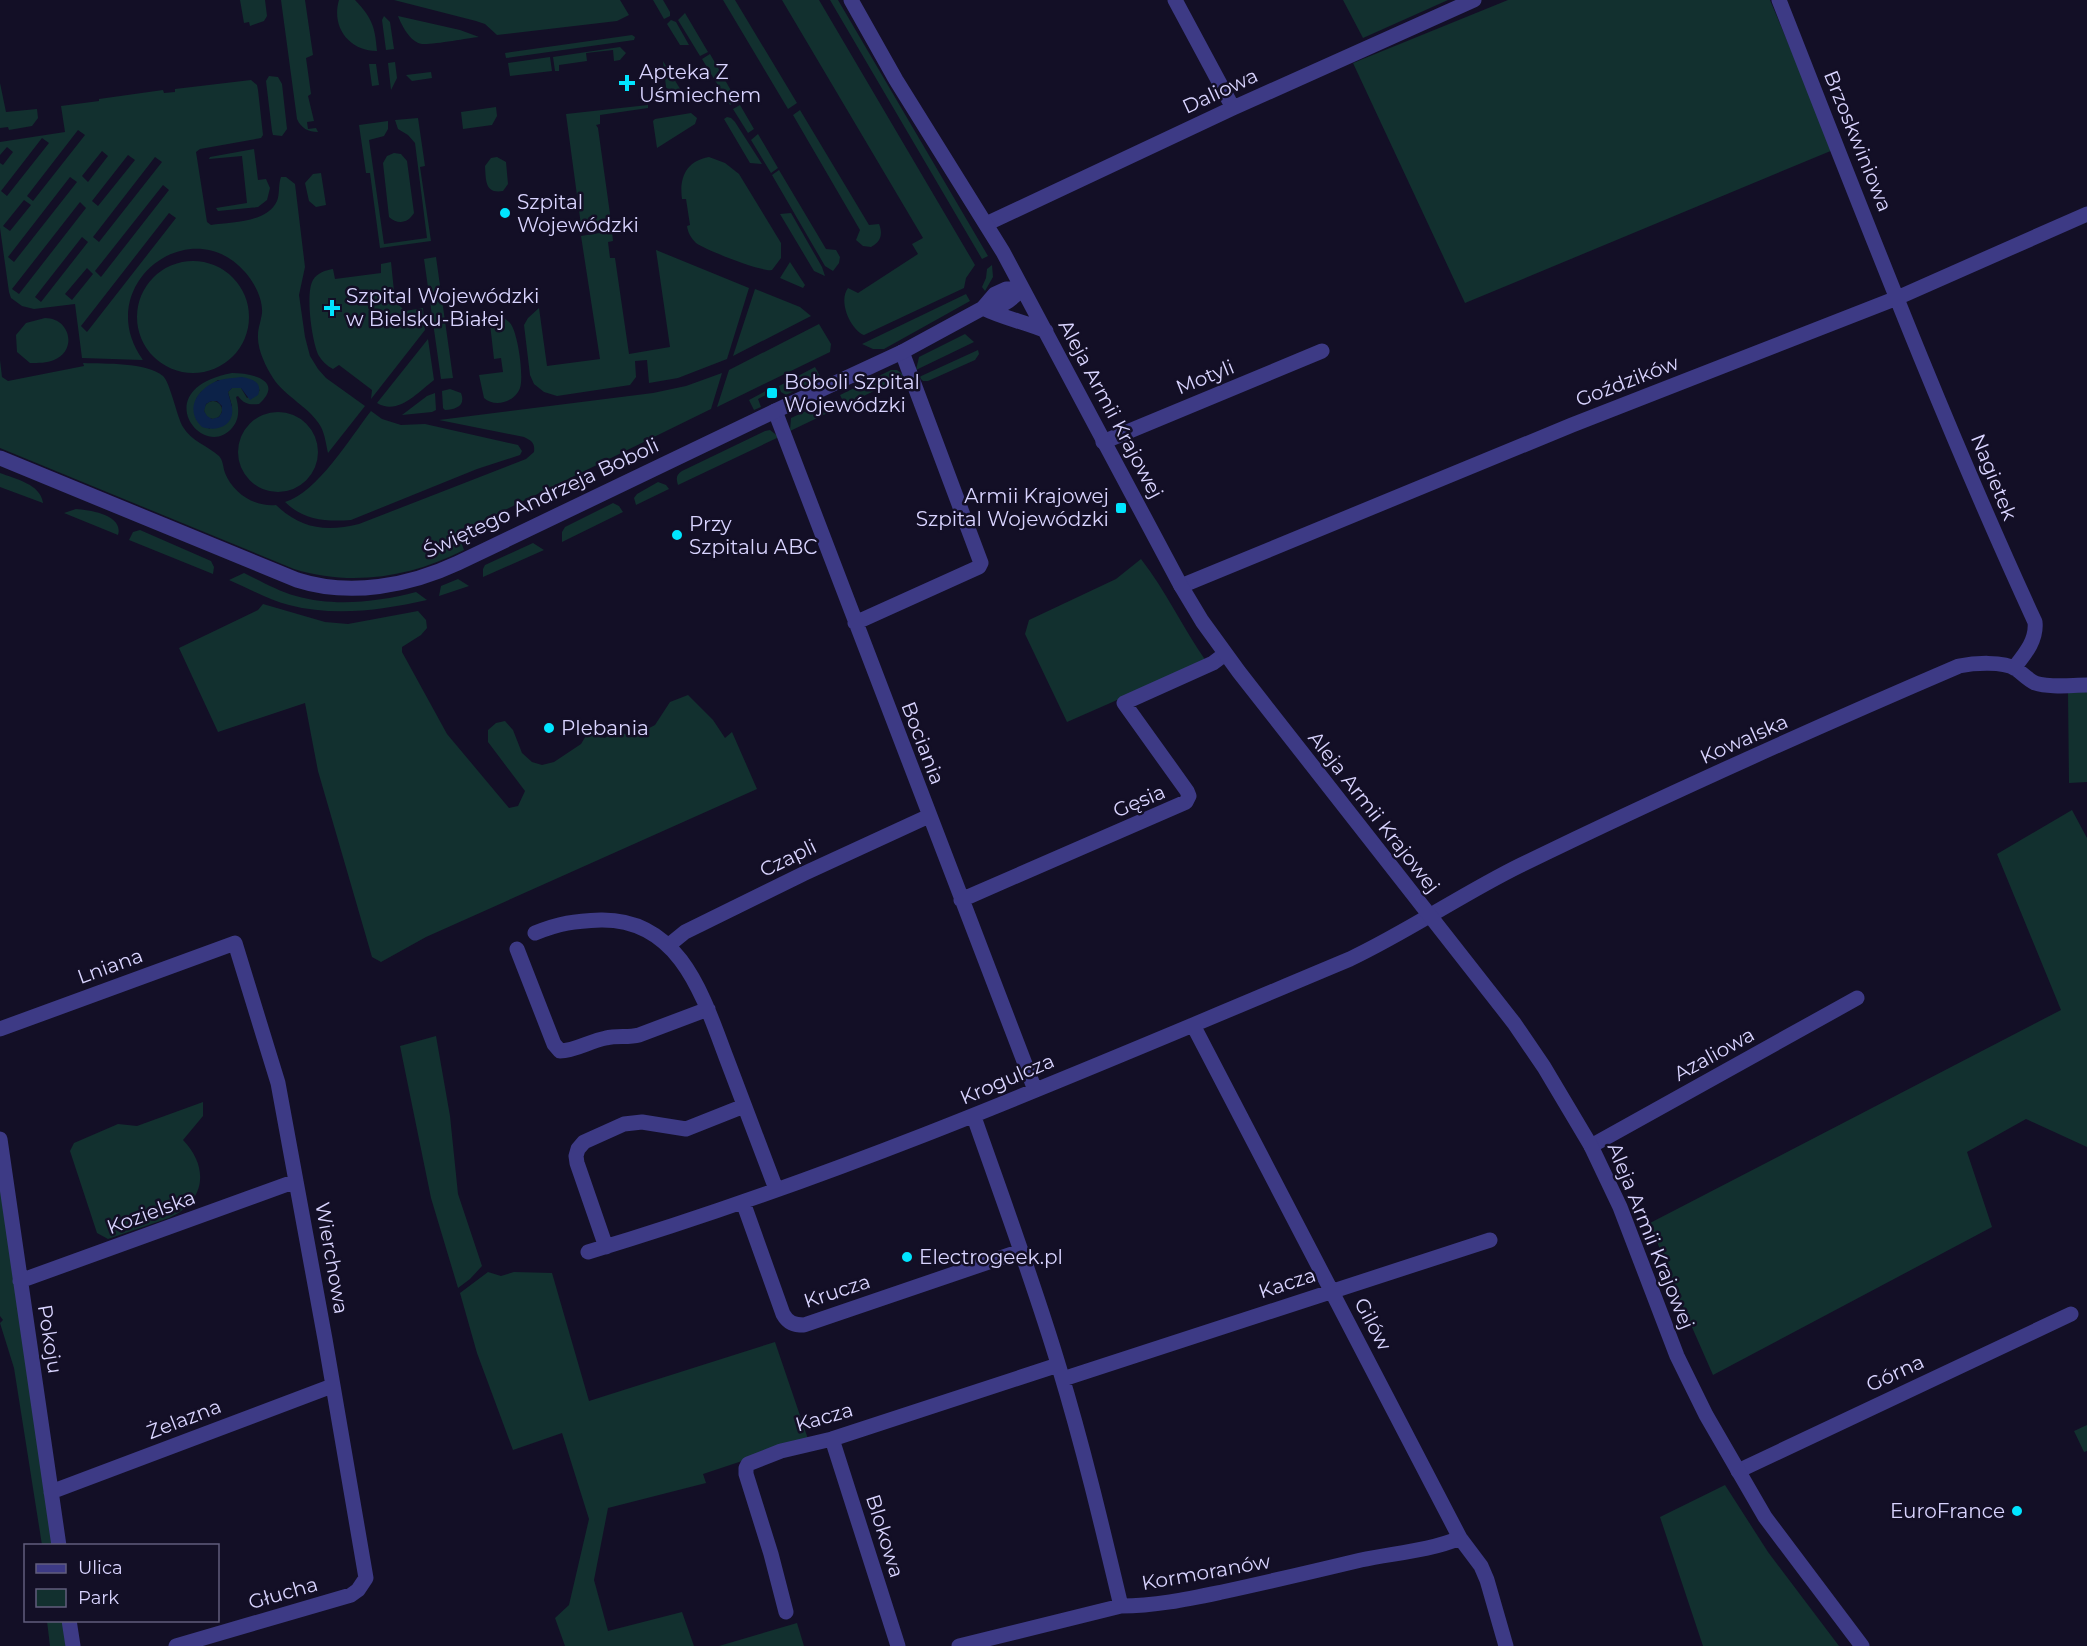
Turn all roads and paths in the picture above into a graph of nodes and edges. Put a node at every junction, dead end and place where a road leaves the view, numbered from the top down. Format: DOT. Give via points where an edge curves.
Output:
graph roads {
  1 [pos="851,0"];
  2 [pos="1174,0"];
  3 [pos="1474,0"];
  4 [pos="1779,0"];
  5 [pos="1233,108"];
  6 [pos="2087,214"];
  7 [pos="986,224"];
  8 [pos="1022,289"];
  9 [pos="1897,298"];
  10 [pos="983,308"];
  11 [pos="1046,331"];
  12 [pos="1322,351"];
  13 [pos="902,352"];
  14 [pos="775,411"];
  15 [pos="1103,442"];
  16 [pos="0,458"];
  17 [pos="1181,586"];
  18 [pos="855,624"];
  19 [pos="1225,654"];
  20 [pos="2014,668"];
  21 [pos="2087,685"];
  22 [pos="929,816"];
  23 [pos="961,900"];
  24 [pos="1429,916"];
  25 [pos="535,933"];
  26 [pos="235,943"];
  27 [pos="669,945"];
  28 [pos="517,949"];
  29 [pos="1857,998"];
  30 [pos="708,1009"];
  31 [pos="1193,1025"];
  32 [pos="0,1029"];
  33 [pos="1035,1090"];
  34 [pos="744,1106"];
  35 [pos="974,1117"];
  36 [pos="0,1139"];
  37 [pos="1591,1146"];
  38 [pos="296,1181"];
  39 [pos="776,1190"];
  40 [pos="743,1202"];
  41 [pos="1490,1240"];
  42 [pos="606,1247"];
  43 [pos="1021,1251"];
  44 [pos="588,1252"];
  45 [pos="20,1281"];
  46 [pos="1331,1290"];
  47 [pos="2071,1314"];
  48 [pos="1060,1372"];
  49 [pos="332,1386"];
  50 [pos="831,1439"];
  51 [pos="1738,1471"];
  52 [pos="51,1492"];
  53 [pos="1460,1539"];
  54 [pos="59,1544"];
  55 [pos="363,1584"];
  56 [pos="1121,1606"];
  57 [pos="786,1612"];
  58 [pos="69,1622"];
  59 [pos="73,1646"];
  60 [pos="176,1646"];
  61 [pos="898,1646"];
  62 [pos="960,1646"];
  63 [pos="1506,1646"];
  64 [pos="1862,1646"];
  1 -- 7 [label="street, Aleja Armii Krajowej"];
  2 -- 5 [label="street"];
  3 -- 5 [label="street, Daliowa"];
  4 -- 9 [label="street, Brzoskwiniowa"];
  5 -- 7 [label="street, Daliowa"];
  6 -- 9 [label="street, Goździków"];
  7 -- 8 [label="street, Aleja Armii Krajowej"];
  8 -- 10 [label="street, Świętego Andrzeja Boboli" via="1009,302"];
  8 -- 11 [label="street, Aleja Armii Krajowej"];
  9 -- 17 [label="street, Goździków" via="1572,425"];
  9 -- 20 [label="street, Nagietek" via="1995,536 2035,622 2032,641"];
  10 -- 11 [label="street"];
  10 -- 13 [label="street, Świętego Andrzeja Boboli"];
  11 -- 15 [label="street, Aleja Armii Krajowej"];
  12 -- 15 [label="street, Motyli"];
  13 -- 14 [label="street, Świętego Andrzeja Boboli"];
  13 -- 18 [label="street" via="981,563"];
  14 -- 16 [label="street, Świętego Andrzeja Boboli" via="439,572 367,588 322,586 297,580"];
  14 -- 18 [label="street, Bociania"];
  15 -- 17 [label="street, Aleja Armii Krajowej"];
  17 -- 19 [label="street, Aleja Armii Krajowej"];
  18 -- 22 [label="street, Bociania"];
  19 -- 23 [label="street, Gęsia" via="1124,703 1187,791 1186,802"];
  19 -- 24 [label="street, Aleja Armii Krajowej"];
  20 -- 21 [label="street, Kowalska" via="2036,683"];
  20 -- 24 [label="street, Kowalska" via="1983,663 1959,666 1519,866"];
  22 -- 23 [label="street, Bociania"];
  22 -- 27 [label="street, Czapli" via="685,932"];
  23 -- 33 [label="street, Bociania"];
  24 -- 31 [label="street, Krogulcza" via="1385,943"];
  24 -- 37 [label="street, Aleja Armii Krajowej" via="1514,1023"];
  25 -- 27 [label="street" via="560,923 612,920 637,925"];
  26 -- 32 [label="street, Lniana"];
  26 -- 38 [label="street, Wierchowa" via="278,1083"];
  27 -- 30 [label="street"];
  28 -- 30 [label="street" via="560,1051 606,1037 639,1035"];
  29 -- 37 [label="street, Azaliowa"];
  30 -- 34 [label="street"];
  31 -- 33 [label="street, Krogulcza"];
  31 -- 46 [label="street, Gilów"];
  33 -- 35 [label="street, Krogulcza"];
  34 -- 39 [label="street"];
  34 -- 42 [label="street" via="686,1129 632,1122 584,1142 578,1149 577,1163"];
  35 -- 39 [label="street, Krogulcza"];
  35 -- 43 [label="street"];
  36 -- 45 [label="street, Pokoju"];
  37 -- 51 [label="street, Aleja Armii Krajowej" via="1620,1207 1677,1356"];
  38 -- 45 [label="street, Kozielska"];
  38 -- 49 [label="street, Wierchowa"];
  39 -- 40 [label="street, Krogulcza"];
  40 -- 42 [label="street, Krogulcza"];
  40 -- 43 [label="street, Krucza" via="785,1319 796,1325"];
  41 -- 46 [label="street, Kacza"];
  42 -- 44 [label="street, Krogulcza"];
  43 -- 48 [label="street"];
  45 -- 52 [label="street, Pokoju"];
  46 -- 48 [label="street, Kacza"];
  46 -- 53 [label="street, Gilów"];
  47 -- 51 [label="street, Górna"];
  48 -- 50 [label="street, Kacza"];
  48 -- 56 [label="street"];
  49 -- 52 [label="street, Żelazna"];
  49 -- 55 [label="street, Wierchowa" via="366,1569"];
  50 -- 57 [label="street, Kacza" via="781,1451 746,1468"];
  50 -- 61 [label="street, Blokowa"];
  51 -- 64 [label="street, Aleja Armii Krajowej" via="1765,1517"];
  52 -- 54 [label="street, Pokoju"];
  53 -- 56 [label="street, Kormoranów" via="1183,1600"];
  53 -- 63 [label="street, Gilów" via="1487,1580"];
  55 -- 60 [label="street, Głucha" via="351,1595"];
  56 -- 62 [label="street, Kormoranów"];
  58 -- 59 [label="street"];
}
